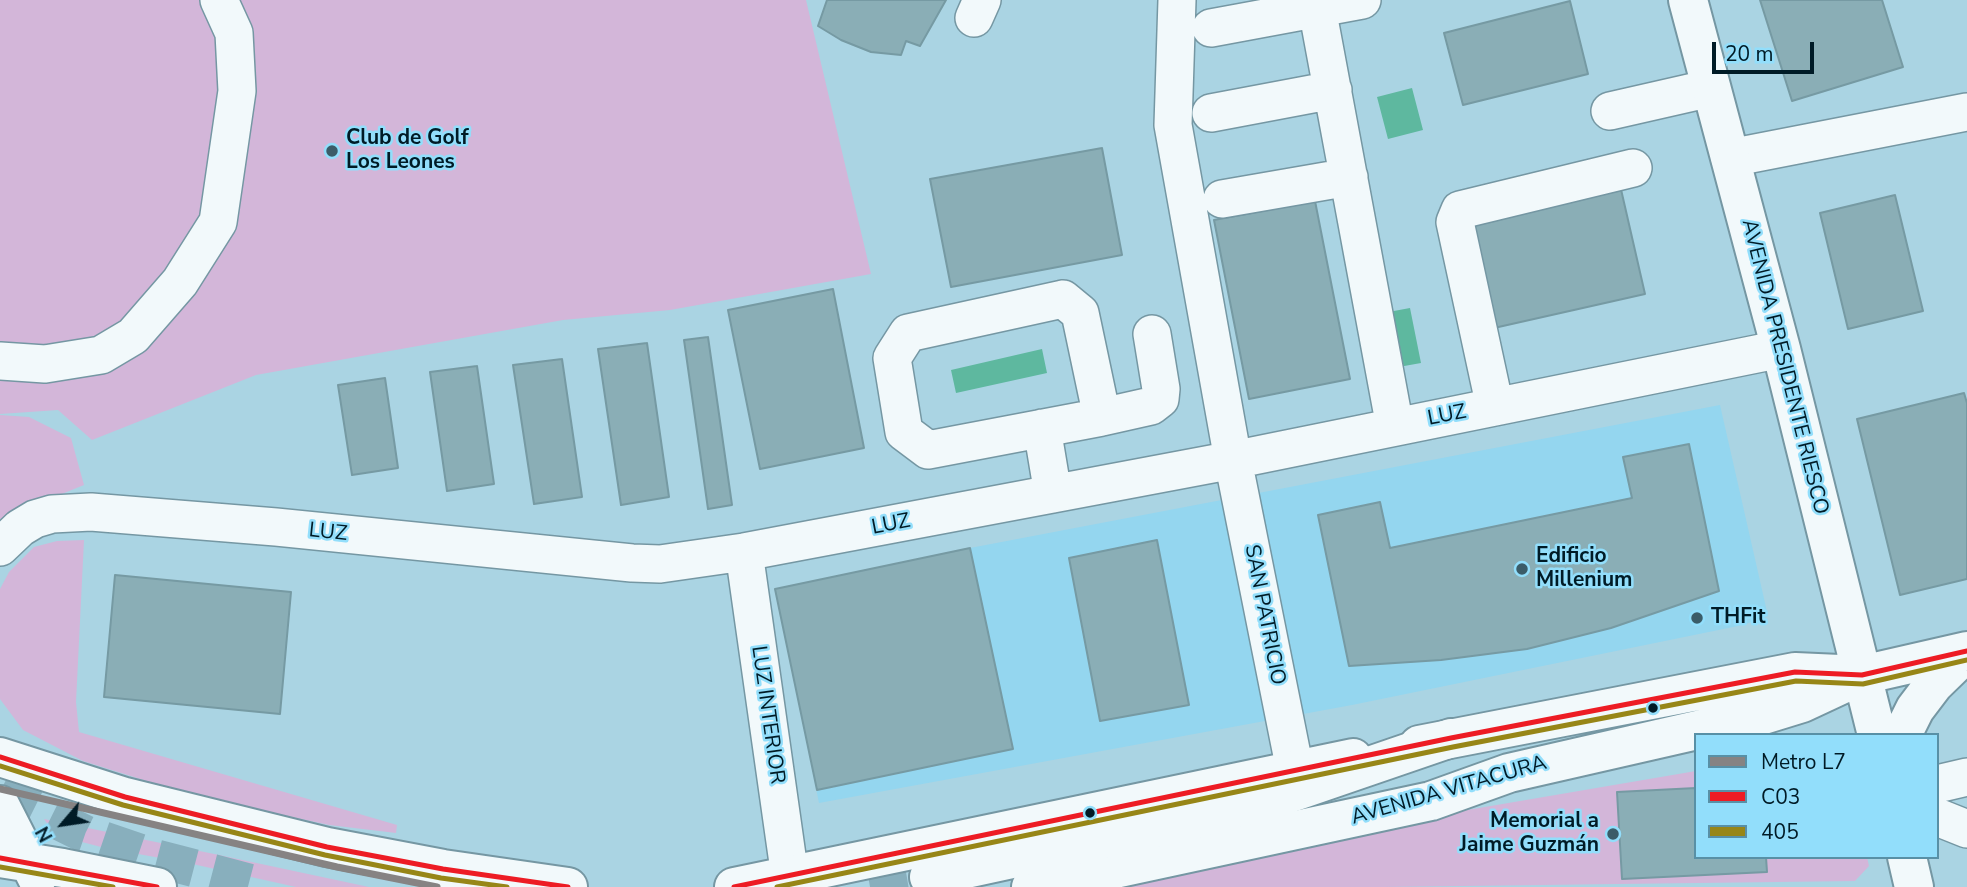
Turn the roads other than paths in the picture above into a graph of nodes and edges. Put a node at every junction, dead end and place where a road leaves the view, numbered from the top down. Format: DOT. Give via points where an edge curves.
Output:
graph roads {
  1 [pos="219,0"];
  2 [pos="1177,0"];
  3 [pos="1362,0"];
  4 [pos="1688,0"];
  5 [pos="1317,8"];
  6 [pos="1211,28"];
  7 [pos="1711,88"];
  8 [pos="1332,90"];
  9 [pos="1610,111"];
  10 [pos="1967,112"];
  11 [pos="1211,113"];
  12 [pos="1730,158"];
  13 [pos="1633,168"];
  14 [pos="1349,177"];
  15 [pos="1222,199"];
  16 [pos="1152,334"];
  17 [pos="1781,349"];
  18 [pos="0,361"];
  19 [pos="1495,407"];
  20 [pos="1102,417"];
  21 [pos="1395,427"];
  22 [pos="1030,431"];
  23 [pos="1233,460"];
  24 [pos="1042,496"];
  25 [pos="2,542"];
  26 [pos="744,552"];
  27 [pos="1967,652"];
  28 [pos="1862,676"];
  29 [pos="1876,733"];
  30 [pos="1903,733"];
  31 [pos="1451,738"];
  32 [pos="0,757"];
  33 [pos="1295,770"];
  34 [pos="1967,777"];
  35 [pos="1939,784"];
  36 [pos="0,805"];
  37 [pos="1939,818"];
  38 [pos="1967,830"];
  39 [pos="1907,859"];
  40 [pos="23,869"];
  41 [pos="790,877"];
  42 [pos="929,877"];
  43 [pos="157,887"];
  44 [pos="568,887"];
  45 [pos="734,887"];
  46 [pos="1031,887"];
  47 [pos="1914,887"];
  1 -- 18 [label="street" via="233,33 237,91 218,222 180,282 133,335 101,355 45,364"];
  2 -- 23 [label="street, SAN PATRICIO" via="1172,125"];
  3 -- 5 [label="street"];
  4 -- 7 [label="main road, AVENIDA PRESIDENTE RIESCO"];
  5 -- 6 [label="street"];
  5 -- 8 [label="street"];
  7 -- 9 [label="street"];
  7 -- 12 [label="main road, AVENIDA PRESIDENTE RIESCO"];
  8 -- 11 [label="street"];
  8 -- 14 [label="street"];
  10 -- 12 [label="street"];
  12 -- 17 [label="main road, AVENIDA PRESIDENTE RIESCO"];
  13 -- 19 [label="street" via="1460,210 1455,222"];
  14 -- 15 [label="street"];
  14 -- 21 [label="street"];
  16 -- 20 [label="street" via="1160,399 1152,406"];
  17 -- 19 [label="street, LUZ"];
  17 -- 28 [label="main road, AVENIDA PRESIDENTE RIESCO"];
  19 -- 21 [label="street, LUZ"];
  20 -- 22 [label="street"];
  20 -- 22 [label="street" via="1080,313 1063,299 908,333 892,358 904,432 928,450"];
  21 -- 23 [label="street, LUZ"];
  22 -- 24 [label="street"];
  23 -- 24 [label="street, LUZ"];
  23 -- 33 [label="street, SAN PATRICIO"];
  24 -- 26 [label="street, LUZ"];
  25 -- 26 [label="street, LUZ" via="44,517 91,512 632,563 660,564"];
  26 -- 41 [label="street, LUZ INTERIOR"];
  27 -- 28 [label="main road, AVENIDA VITACURA"];
  27 -- 30 [label="main road" via="1934,684"];
  28 -- 29 [label="main road, AVENIDA PRESIDENTE RIESCO"];
  28 -- 31 [label="main road, AVENIDA VITACURA" via="1795,672"];
  28 -- 46 [label="main road, AVENIDA VITACURA" via="1763,715 1547,763 1431,801"];
  31 -- 33 [label="main road, AVENIDA VITACURA"];
  31 -- 42 [label="main road" via="1266,801"];
  32 -- 44 [label="main road" via="125,797 327,847"];
  33 -- 41 [label="main road, AVENIDA VITACURA"];
  34 -- 35 [label="street"];
  36 -- 40 [label="main road"];
  37 -- 38 [label="street"];
  39 -- 47 [label="main road"];
  40 -- 43 [label="main road"];
  41 -- 45 [label="main road, AVENIDA VITACURA"];
}
